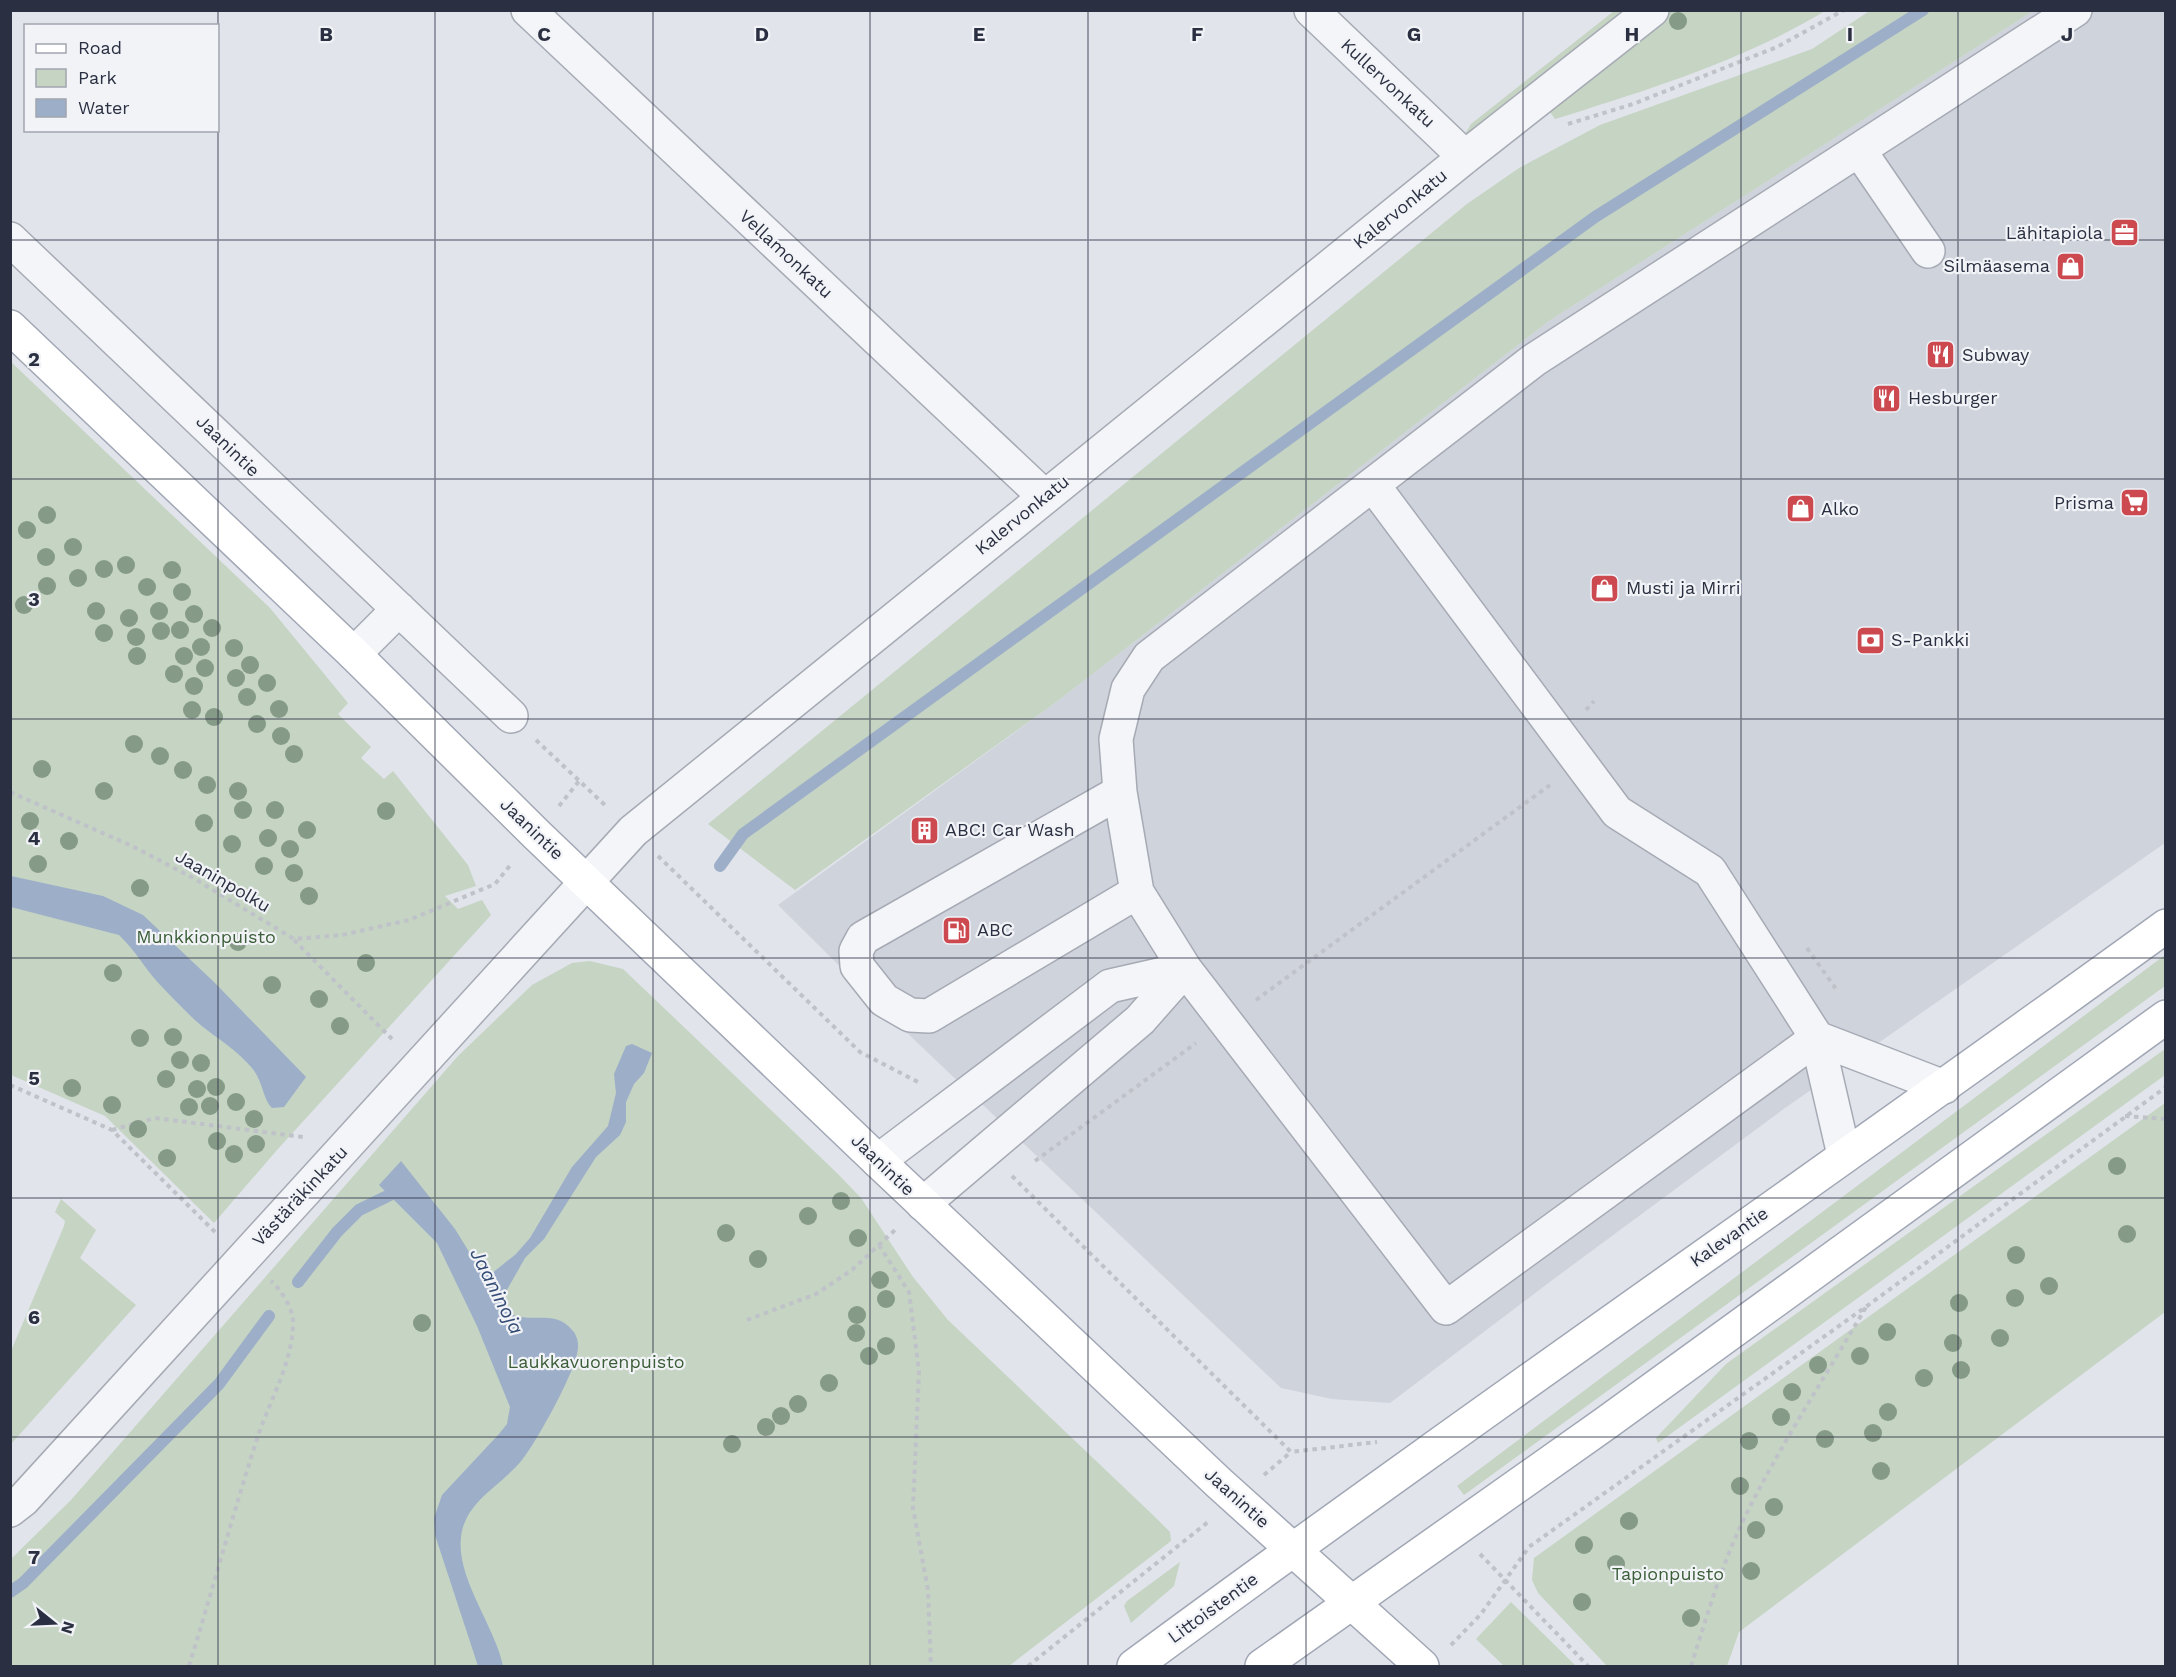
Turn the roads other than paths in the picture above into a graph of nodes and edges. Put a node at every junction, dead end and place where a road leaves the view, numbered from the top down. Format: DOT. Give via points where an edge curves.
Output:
graph roads {
  1 [pos="528,10"];
  2 [pos="1311,10"];
  3 [pos="1652,10"];
  4 [pos="2075,10"];
  5 [pos="1859,150"];
  6 [pos="1465,157"];
  7 [pos="10,239"];
  8 [pos="1928,251"];
  9 [pos="10,327"];
  10 [pos="1373,485"];
  11 [pos="1045,497"];
  12 [pos="399,609"];
  13 [pos="354,654"];
  14 [pos="511,716"];
  15 [pos="1120,792"];
  16 [pos="589,882"];
  17 [pos="1137,892"];
  18 [pos="2166,926"];
  19 [pos="1185,969"];
  20 [pos="2166,1017"];
  21 [pos="1817,1038"];
  22 [pos="1944,1087"];
  23 [pos="1844,1155"];
  24 [pos="878,1161"];
  25 [pos="923,1204"];
  26 [pos="10,1510"];
  27 [pos="1293,1549"];
  28 [pos="1353,1603"];
  29 [pos="1433,1659"];
  30 [pos="1134,1666"];
  31 [pos="1262,1666"];
  1 -- 11 [label="street, Vellamonkatu"];
  2 -- 6 [label="street, Kullervonkatu"];
  3 -- 6 [label="street, Kalervonkatu"];
  4 -- 5 [label="street"];
  5 -- 8 [label="street"];
  5 -- 10 [label="street" via="1534,360"];
  6 -- 11 [label="street, Kalervonkatu"];
  7 -- 12 [label="street, Jaanintie"];
  9 -- 13 [label="main road, Jaanintie"];
  10 -- 15 [label="street" via="1149,657 1128,689 1116,739"];
  10 -- 21 [label="street" via="1617,812 1710,871"];
  11 -- 16 [label="street, Kalervonkatu" via="633,831"];
  12 -- 13 [label="street"];
  12 -- 14 [label="street, Jaanintie"];
  13 -- 16 [label="main road, Jaanintie"];
  15 -- 17 [label="street"];
  15 -- 17 [label="street" via="863,938 856,951 857,966 884,1000 910,1015 929,1016"];
  16 -- 24 [label="main road, Jaanintie"];
  16 -- 26 [label="street, Västäräkinkatu"];
  17 -- 19 [label="street"];
  18 -- 22 [label="main road, Kalevantie"];
  19 -- 21 [label="street" via="1446,1308"];
  19 -- 24 [label="street" via="1110,986"];
  19 -- 25 [label="street" via="1140,1020"];
  20 -- 28 [label="main road"];
  21 -- 22 [label="street"];
  21 -- 23 [label="street"];
  22 -- 23 [label="main road, Kalevantie"];
  23 -- 27 [label="main road, Kalevantie"];
  24 -- 25 [label="main road, Jaanintie"];
  25 -- 27 [label="main road, Jaanintie"];
  27 -- 28 [label="main road, Jaanintie"];
  27 -- 30 [label="main road, Littoistentie"];
  28 -- 29 [label="main road, Jaanintie"];
  28 -- 31 [label="main road"];
}
